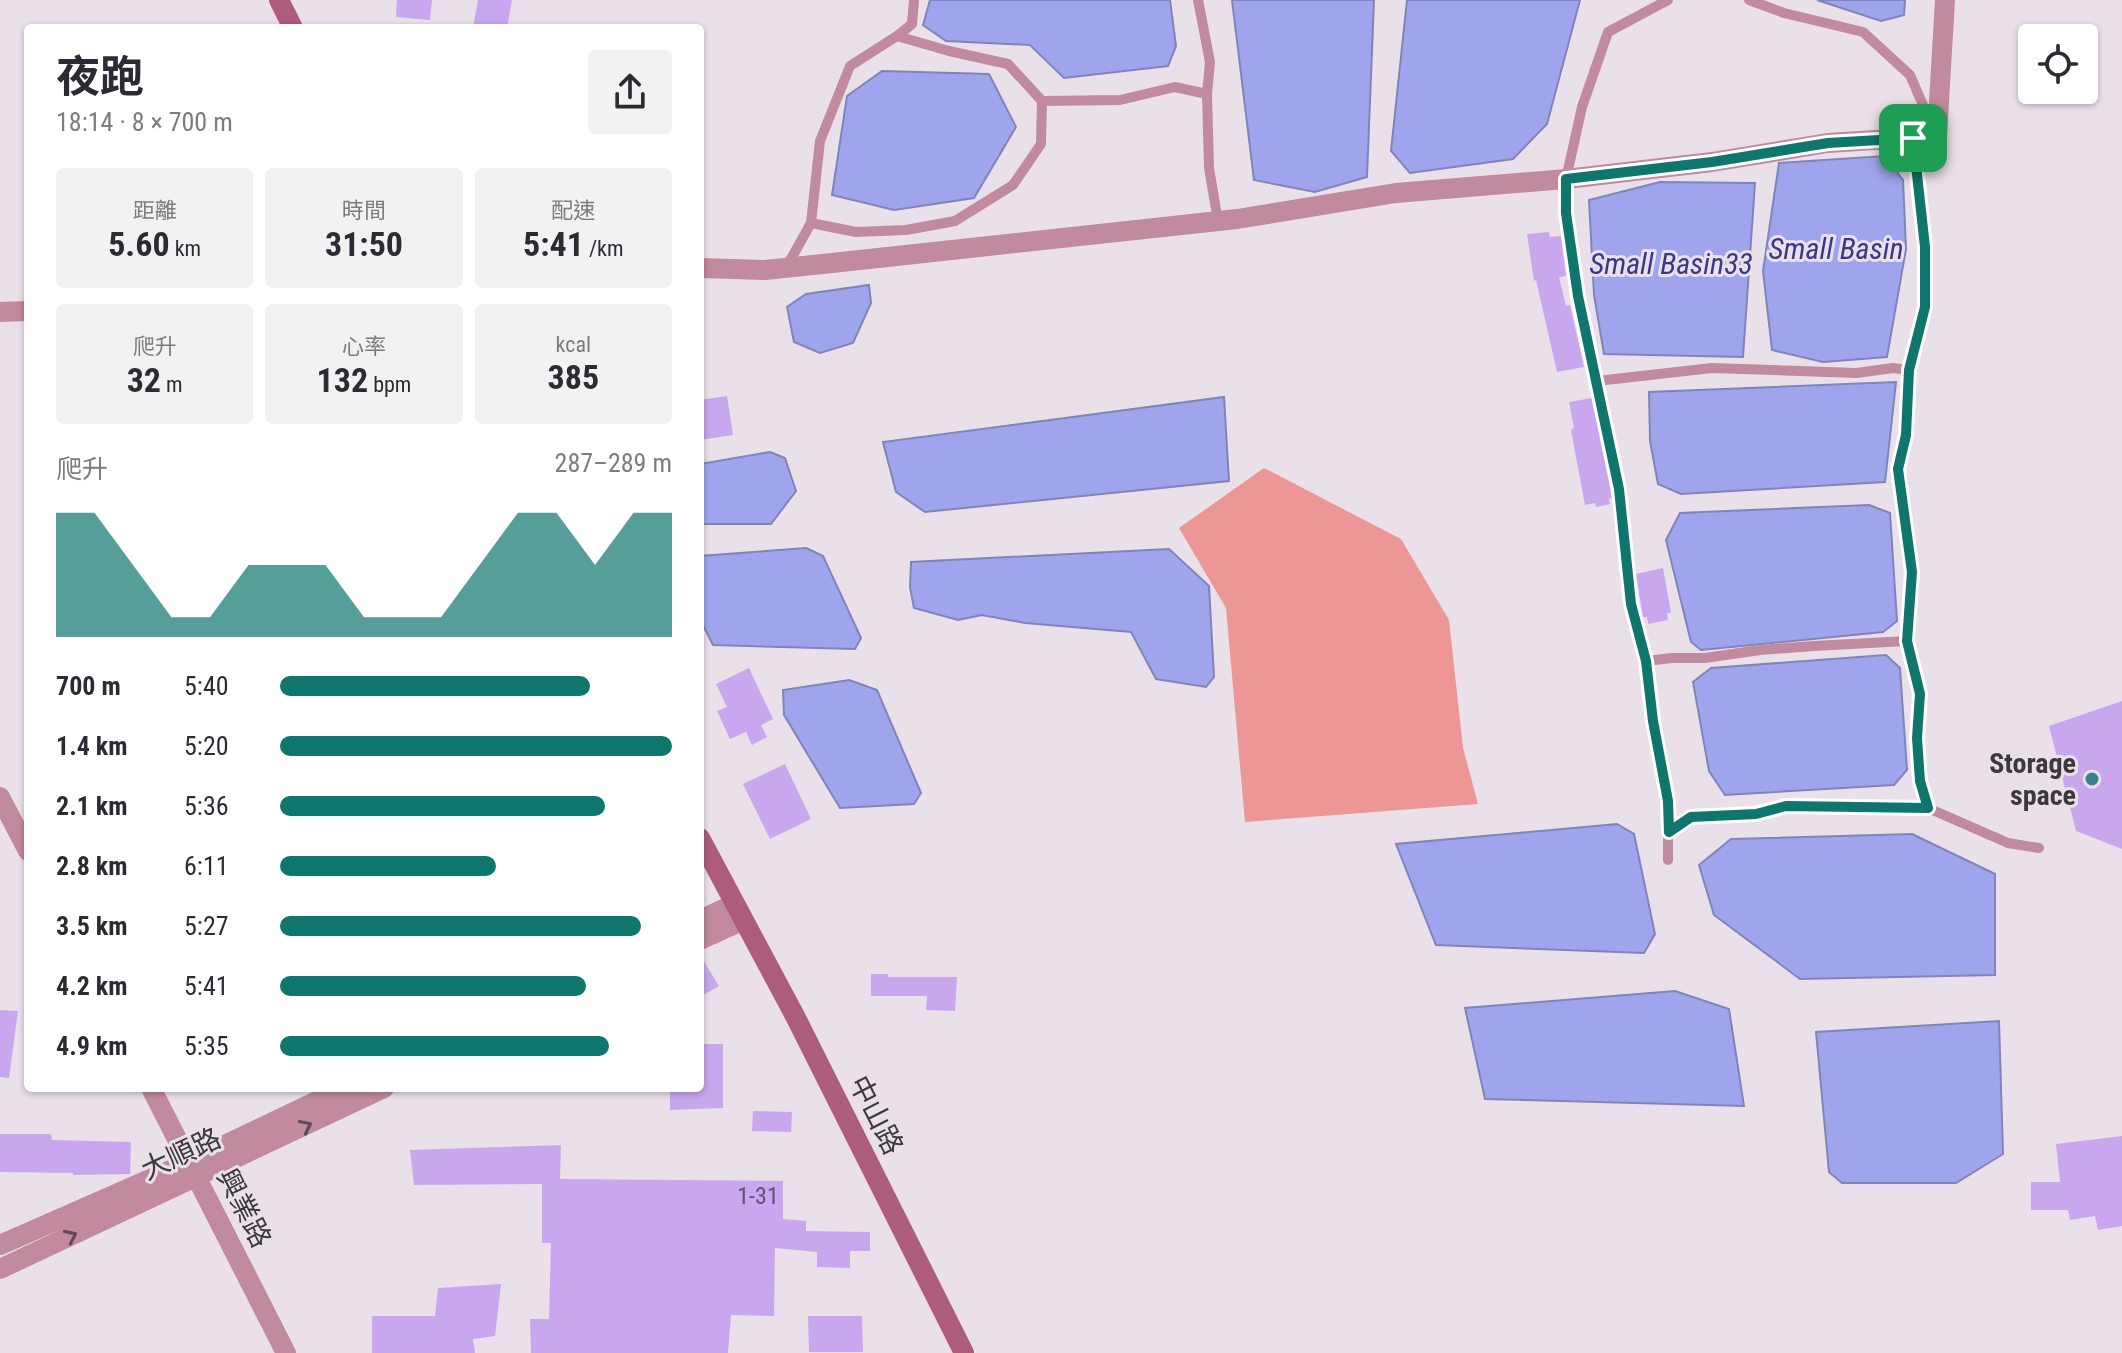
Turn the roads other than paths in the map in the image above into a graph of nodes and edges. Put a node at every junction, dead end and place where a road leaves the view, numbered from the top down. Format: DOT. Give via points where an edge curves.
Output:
graph roads {
  1 [pos="279,0"];
  2 [pos="914,0"];
  3 [pos="1198,0"];
  4 [pos="1668,0"];
  5 [pos="1749,0"];
  6 [pos="1945,0"];
  7 [pos="291,24"];
  8 [pos="897,36"];
  9 [pos="1207,94"];
  10 [pos="1042,101"];
  11 [pos="1937,136"];
  12 [pos="1913,138"];
  13 [pos="1566,179"];
  14 [pos="1218,221"];
  15 [pos="811,223"];
  16 [pos="704,268"];
  17 [pos="787,268"];
  18 [pos="24,311"];
  19 [pos="0,312"];
  20 [pos="1909,370"];
  21 [pos="1597,381"];
  22 [pos="1907,641"];
  23 [pos="1646,661"];
  24 [pos="0,797"];
  25 [pos="1928,808"];
  26 [pos="1669,832"];
  27 [pos="24,843"];
  28 [pos="704,846"];
  29 [pos="2039,848"];
  30 [pos="1668,860"];
  31 [pos="738,912"];
  32 [pos="704,919"];
  33 [pos="704,937"];
  34 [pos="153,1092"];
  35 [pos="337,1092"];
  36 [pos="375,1092"];
  37 [pos="194,1170"];
  38 [pos="0,1245"];
  39 [pos="0,1269"];
  40 [pos="286,1353"];
  41 [pos="964,1353"];
  1 -- 7 [label="main road"];
  2 -- 8 [label="lane" via="912,24"];
  3 -- 9 [label="lane" via="1210,62"];
  4 -- 13 [label="lane" via="1608,32 1582,107"];
  5 -- 11 [label="lane" via="1863,32 1910,75"];
  6 -- 11 [label="street"];
  8 -- 10 [label="lane" via="1008,64"];
  8 -- 15 [label="lane" via="850,66 820,141"];
  9 -- 10 [label="lane" via="1175,87 1120,100"];
  9 -- 14 [label="lane" via="1209,168"];
  10 -- 15 [label="lane" via="1041,144 1013,185 955,221 856,232"];
  11 -- 12 [label="street"];
  12 -- 13 [label="street" via="1828,143"];
  12 -- 20 [label="lane" via="1925,247 1925,307"];
  13 -- 14 [label="street" via="1396,193"];
  13 -- 21 [label="lane" via="1573,267"];
  14 -- 17 [label="street"];
  15 -- 17 [label="lane"];
  16 -- 17 [label="street"];
  18 -- 19 [label="street"];
  20 -- 21 [label="lane" via="1712,368"];
  20 -- 22 [label="lane" via="1906,435 1898,469 1912,572"];
  21 -- 23 [label="lane" via="1619,489 1631,604"];
  22 -- 23 [label="lane"];
  22 -- 25 [label="lane" via="1920,694 1920,781"];
  23 -- 26 [label="lane"];
  24 -- 27 [label="street"];
  25 -- 26 [label="lane" via="1786,806 1756,814 1691,817"];
  25 -- 29 [label="lane" via="2008,843"];
  26 -- 30 [label="lane"];
  28 -- 31 [label="main road, 中山路"];
  31 -- 32 [label="street"];
  31 -- 33 [label="street"];
  31 -- 41 [label="main road, 中山路"];
  34 -- 37 [label="street, 興業路"];
  35 -- 37 [label="street, 大順路"];
  37 -- 36 [label="street, 大順路, one-way"];
  37 -- 38 [label="street, 大順路"];
  39 -- 37 [label="street, 大順路, one-way"];
  37 -- 40 [label="street, 興業路"];
}
